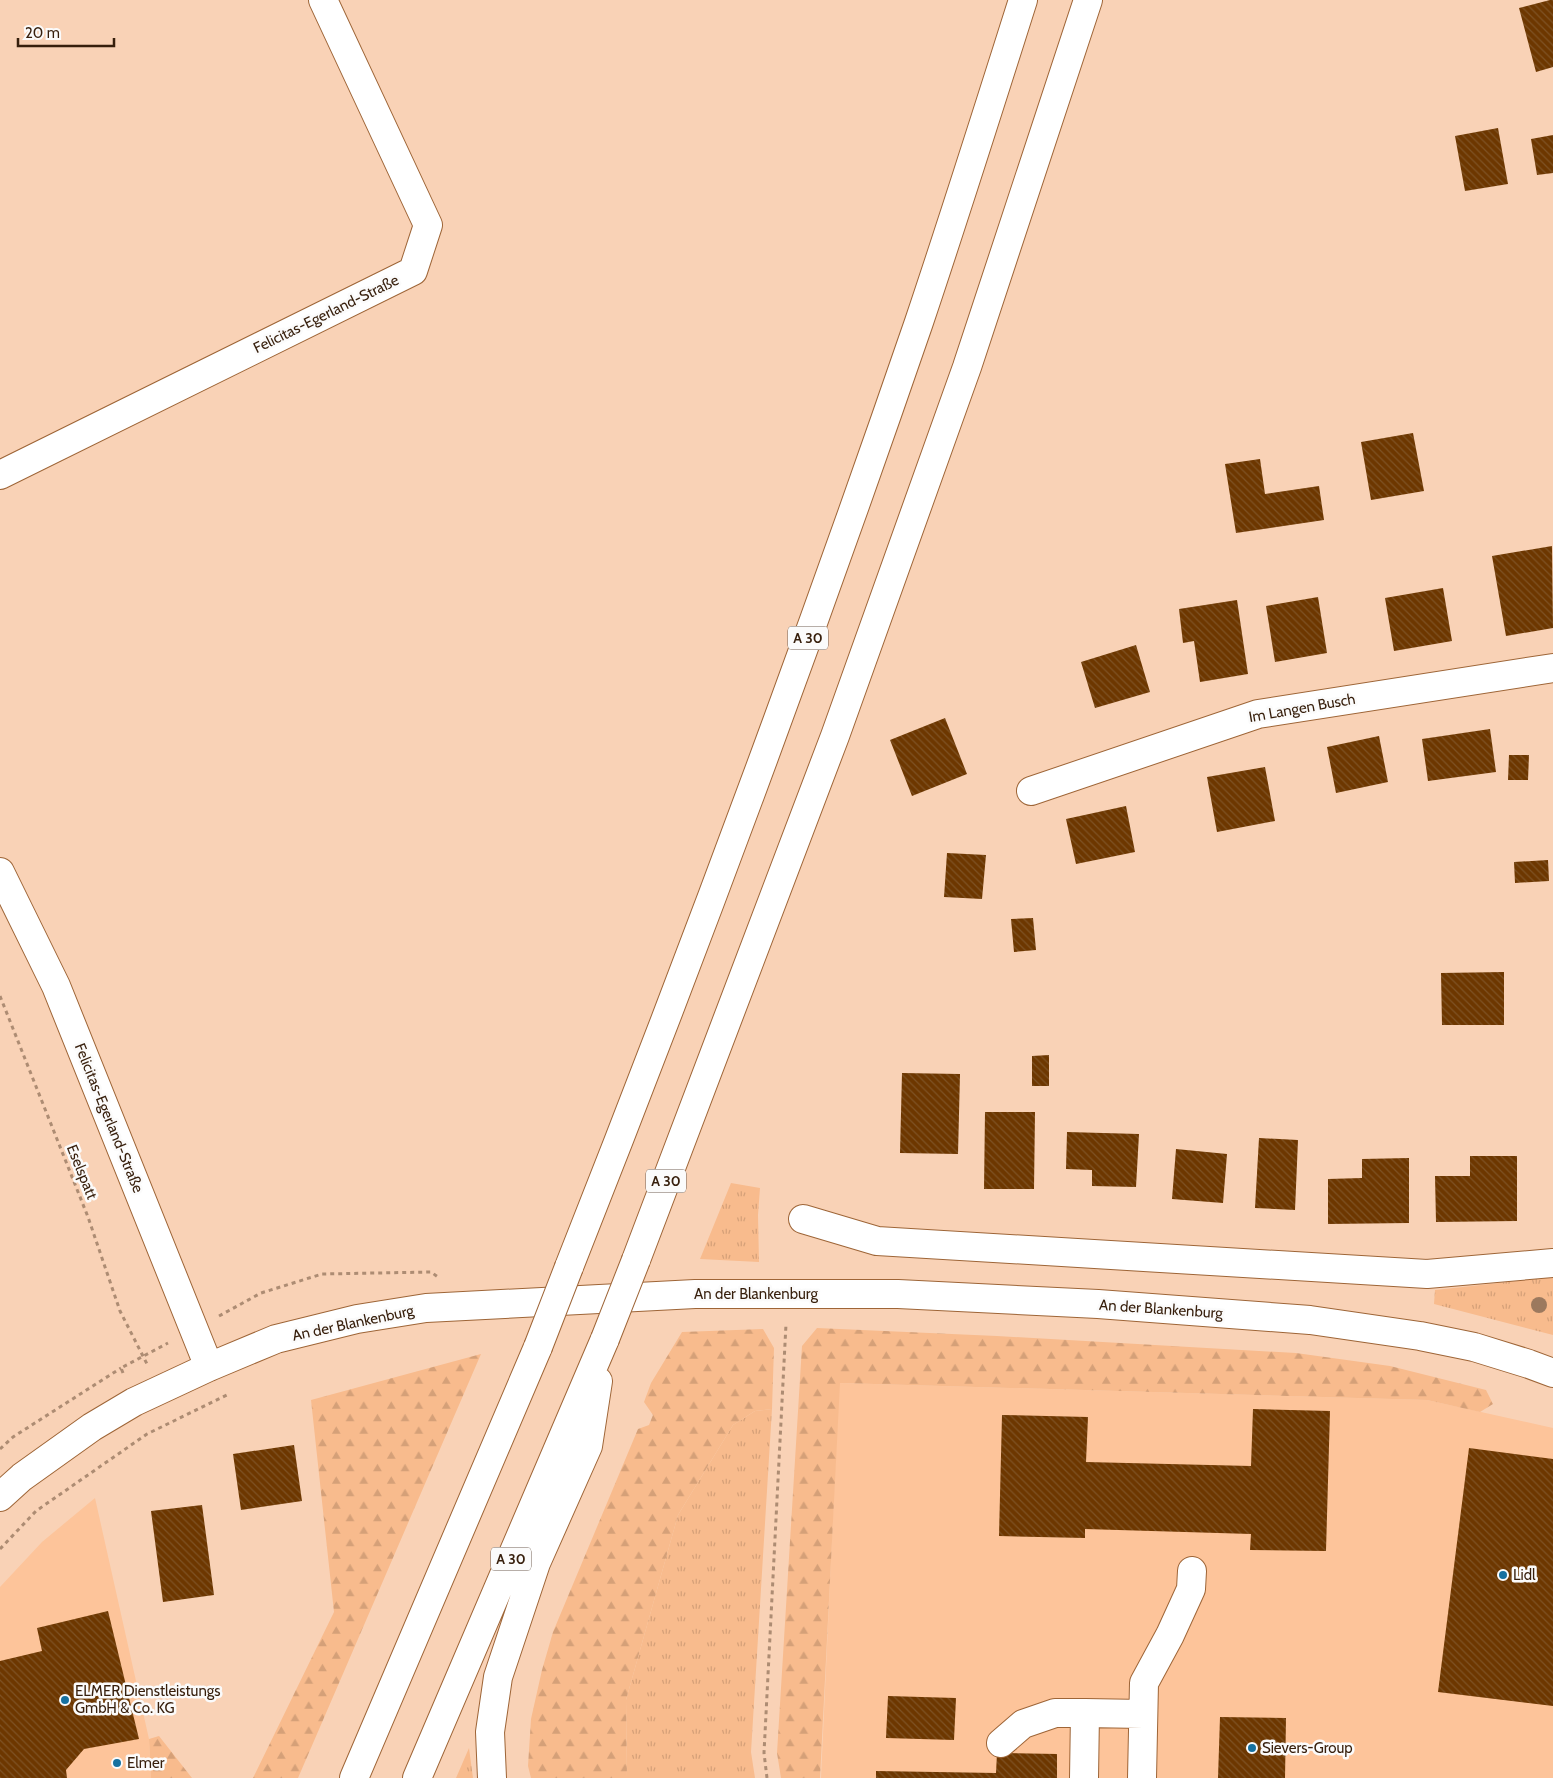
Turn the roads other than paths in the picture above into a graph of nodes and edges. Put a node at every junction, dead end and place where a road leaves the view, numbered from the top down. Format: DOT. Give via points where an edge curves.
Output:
graph roads {
  1 [pos="322,0"];
  2 [pos="1024,0"];
  3 [pos="1088,0"];
  4 [pos="0,476"];
  5 [pos="1553,668"];
  6 [pos="1030,790"];
  7 [pos="0,872"];
  8 [pos="803,1219"];
  9 [pos="1553,1263"];
  10 [pos="605,1340"];
  11 [pos="209,1367"];
  12 [pos="1553,1373"];
  13 [pos="0,1497"];
  14 [pos="1192,1571"];
  15 [pos="1085,1714"];
  16 [pos="1143,1714"];
  17 [pos="1001,1742"];
  18 [pos="354,1778"];
  19 [pos="417,1778"];
  20 [pos="492,1778"];
  21 [pos="1084,1778"];
  22 [pos="1142,1778"];
  1 -- 4 [label="main road, Felicitas-Egerland-Straße" via="428,225 413,271"];
  2 -- 18 [label="main road, A 30, bridge" via="920,318 807,642 627,1121 538,1347"];
  3 -- 10 [label="main road, A 30, bridge" via="967,367 835,736"];
  5 -- 6 [label="main road, Im Langen Busch" via="1258,714"];
  7 -- 11 [label="main road, Felicitas-Egerland-Straße" via="56,986"];
  8 -- 9 [label="main road" via="876,1241 1427,1274"];
  10 -- 19 [label="main road, A 30"];
  10 -- 20 [label="main road" via="588,1446 536,1563 498,1677 490,1732"];
  11 -- 12 [label="main road, An der Blankenburg" via="276,1339 358,1319 426,1308 695,1294 898,1294 1098,1304 1310,1320 1420,1336 1474,1348"];
  11 -- 13 [label="main road, An der Blankenburg" via="134,1402 92,1427 22,1477"];
  14 -- 16 [label="main road" via="1191,1589 1144,1683"];
  15 -- 16 [label="main road"];
  15 -- 17 [label="main road" via="1055,1713 1023,1724"];
  15 -- 21 [label="main road"];
  16 -- 22 [label="main road"];
}
